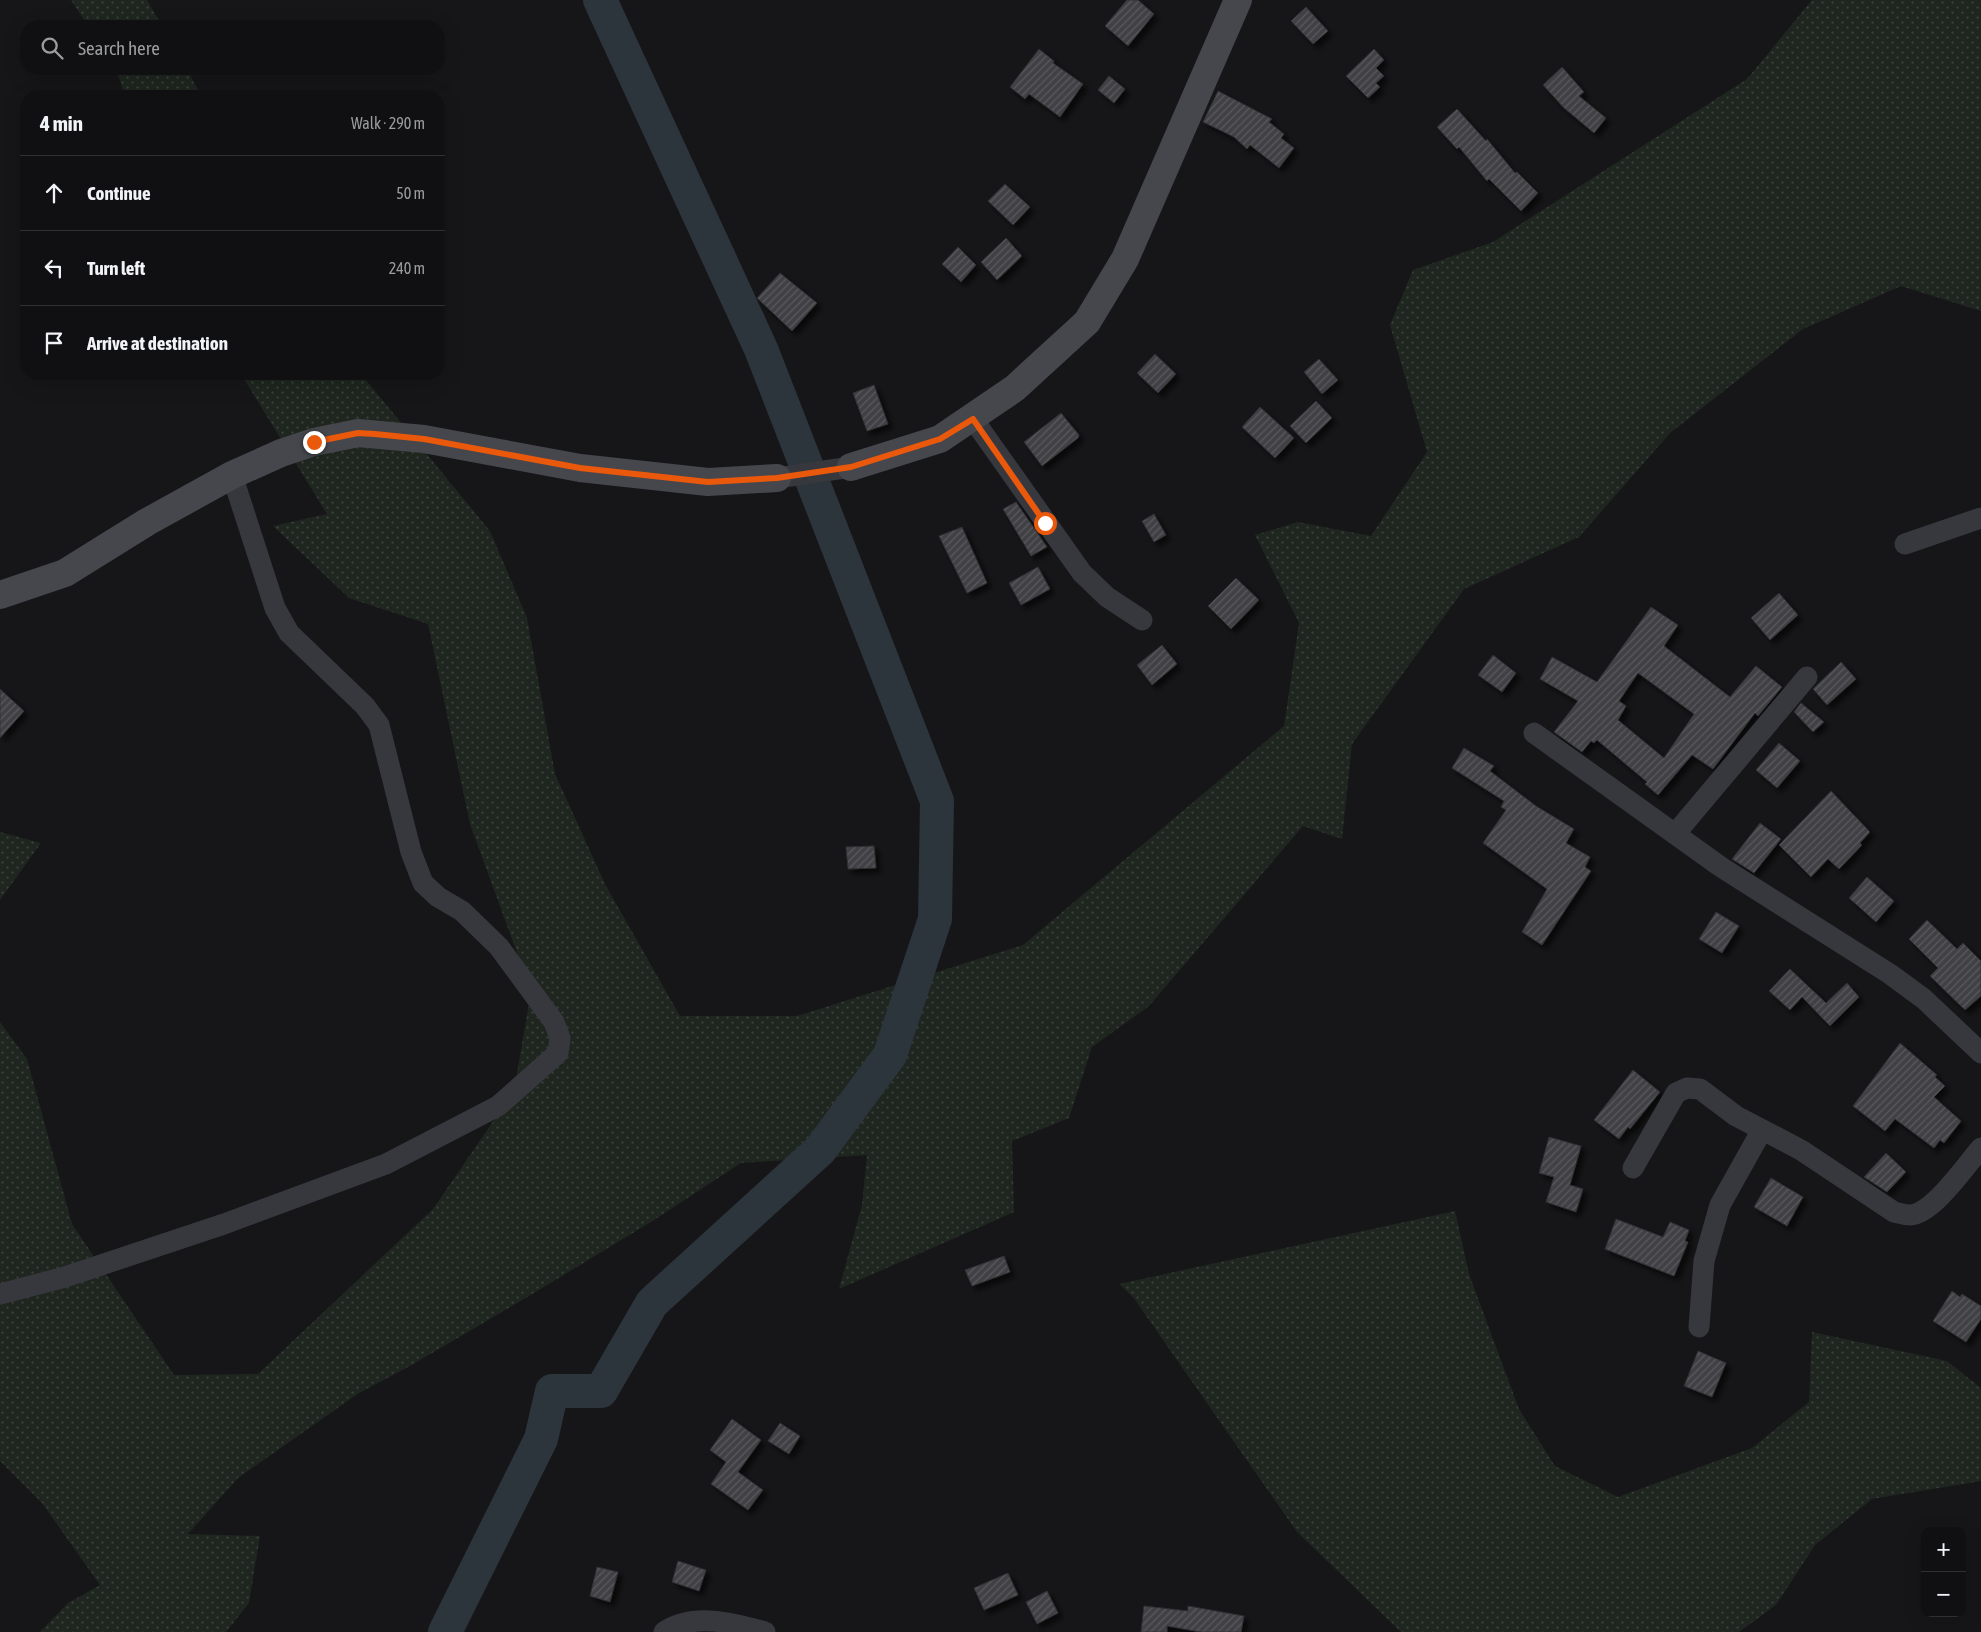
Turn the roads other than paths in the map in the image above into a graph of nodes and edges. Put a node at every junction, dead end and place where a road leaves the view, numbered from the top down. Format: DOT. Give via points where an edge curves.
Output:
graph roads {
  1 [pos="1238,0"];
  2 [pos="973,419"];
  3 [pos="851,467"];
  4 [pos="232,475"];
  5 [pos="777,478"];
  6 [pos="1981,518"];
  7 [pos="1905,544"];
  8 [pos="0,595"];
  9 [pos="1142,620"];
  10 [pos="1807,677"];
  11 [pos="1534,733"];
  12 [pos="1675,834"];
  13 [pos="1981,1053"];
  14 [pos="1762,1130"];
  15 [pos="1981,1148"];
  16 [pos="1633,1168"];
  17 [pos="0,1294"];
  18 [pos="1699,1327"];
  19 [pos="664,1632"];
  20 [pos="764,1632"];
  1 -- 2 [label="street" via="1125,259 1087,322 1015,388"];
  2 -- 3 [label="street" via="940,439"];
  2 -- 9 [label="street" via="1082,573 1107,597"];
  3 -- 5 [label="street"];
  4 -- 5 [label="street" via="314,442 358,433 424,439 580,468 708,482"];
  4 -- 8 [label="street" via="65,573"];
  4 -- 17 [label="street" via="275,608 289,633 365,706 379,725 411,852 423,883 438,897 462,911 499,947 554,1022 560,1038 558,1053 498,1106 386,1164 224,1224 65,1277"];
  6 -- 7 [label="street"];
  10 -- 12 [label="street"];
  11 -- 12 [label="street"];
  12 -- 13 [label="street" via="1890,974 1924,999"];
  14 -- 15 [label="street" via="1801,1150 1894,1212 1910,1215 1936,1200"];
  14 -- 16 [label="street" via="1736,1116 1700,1089 1687,1088 1676,1093"];
  14 -- 18 [label="street" via="1720,1205 1704,1261"];
  19 -- 20 [label="street" via="672,1627 701,1621 727,1622"];
}
